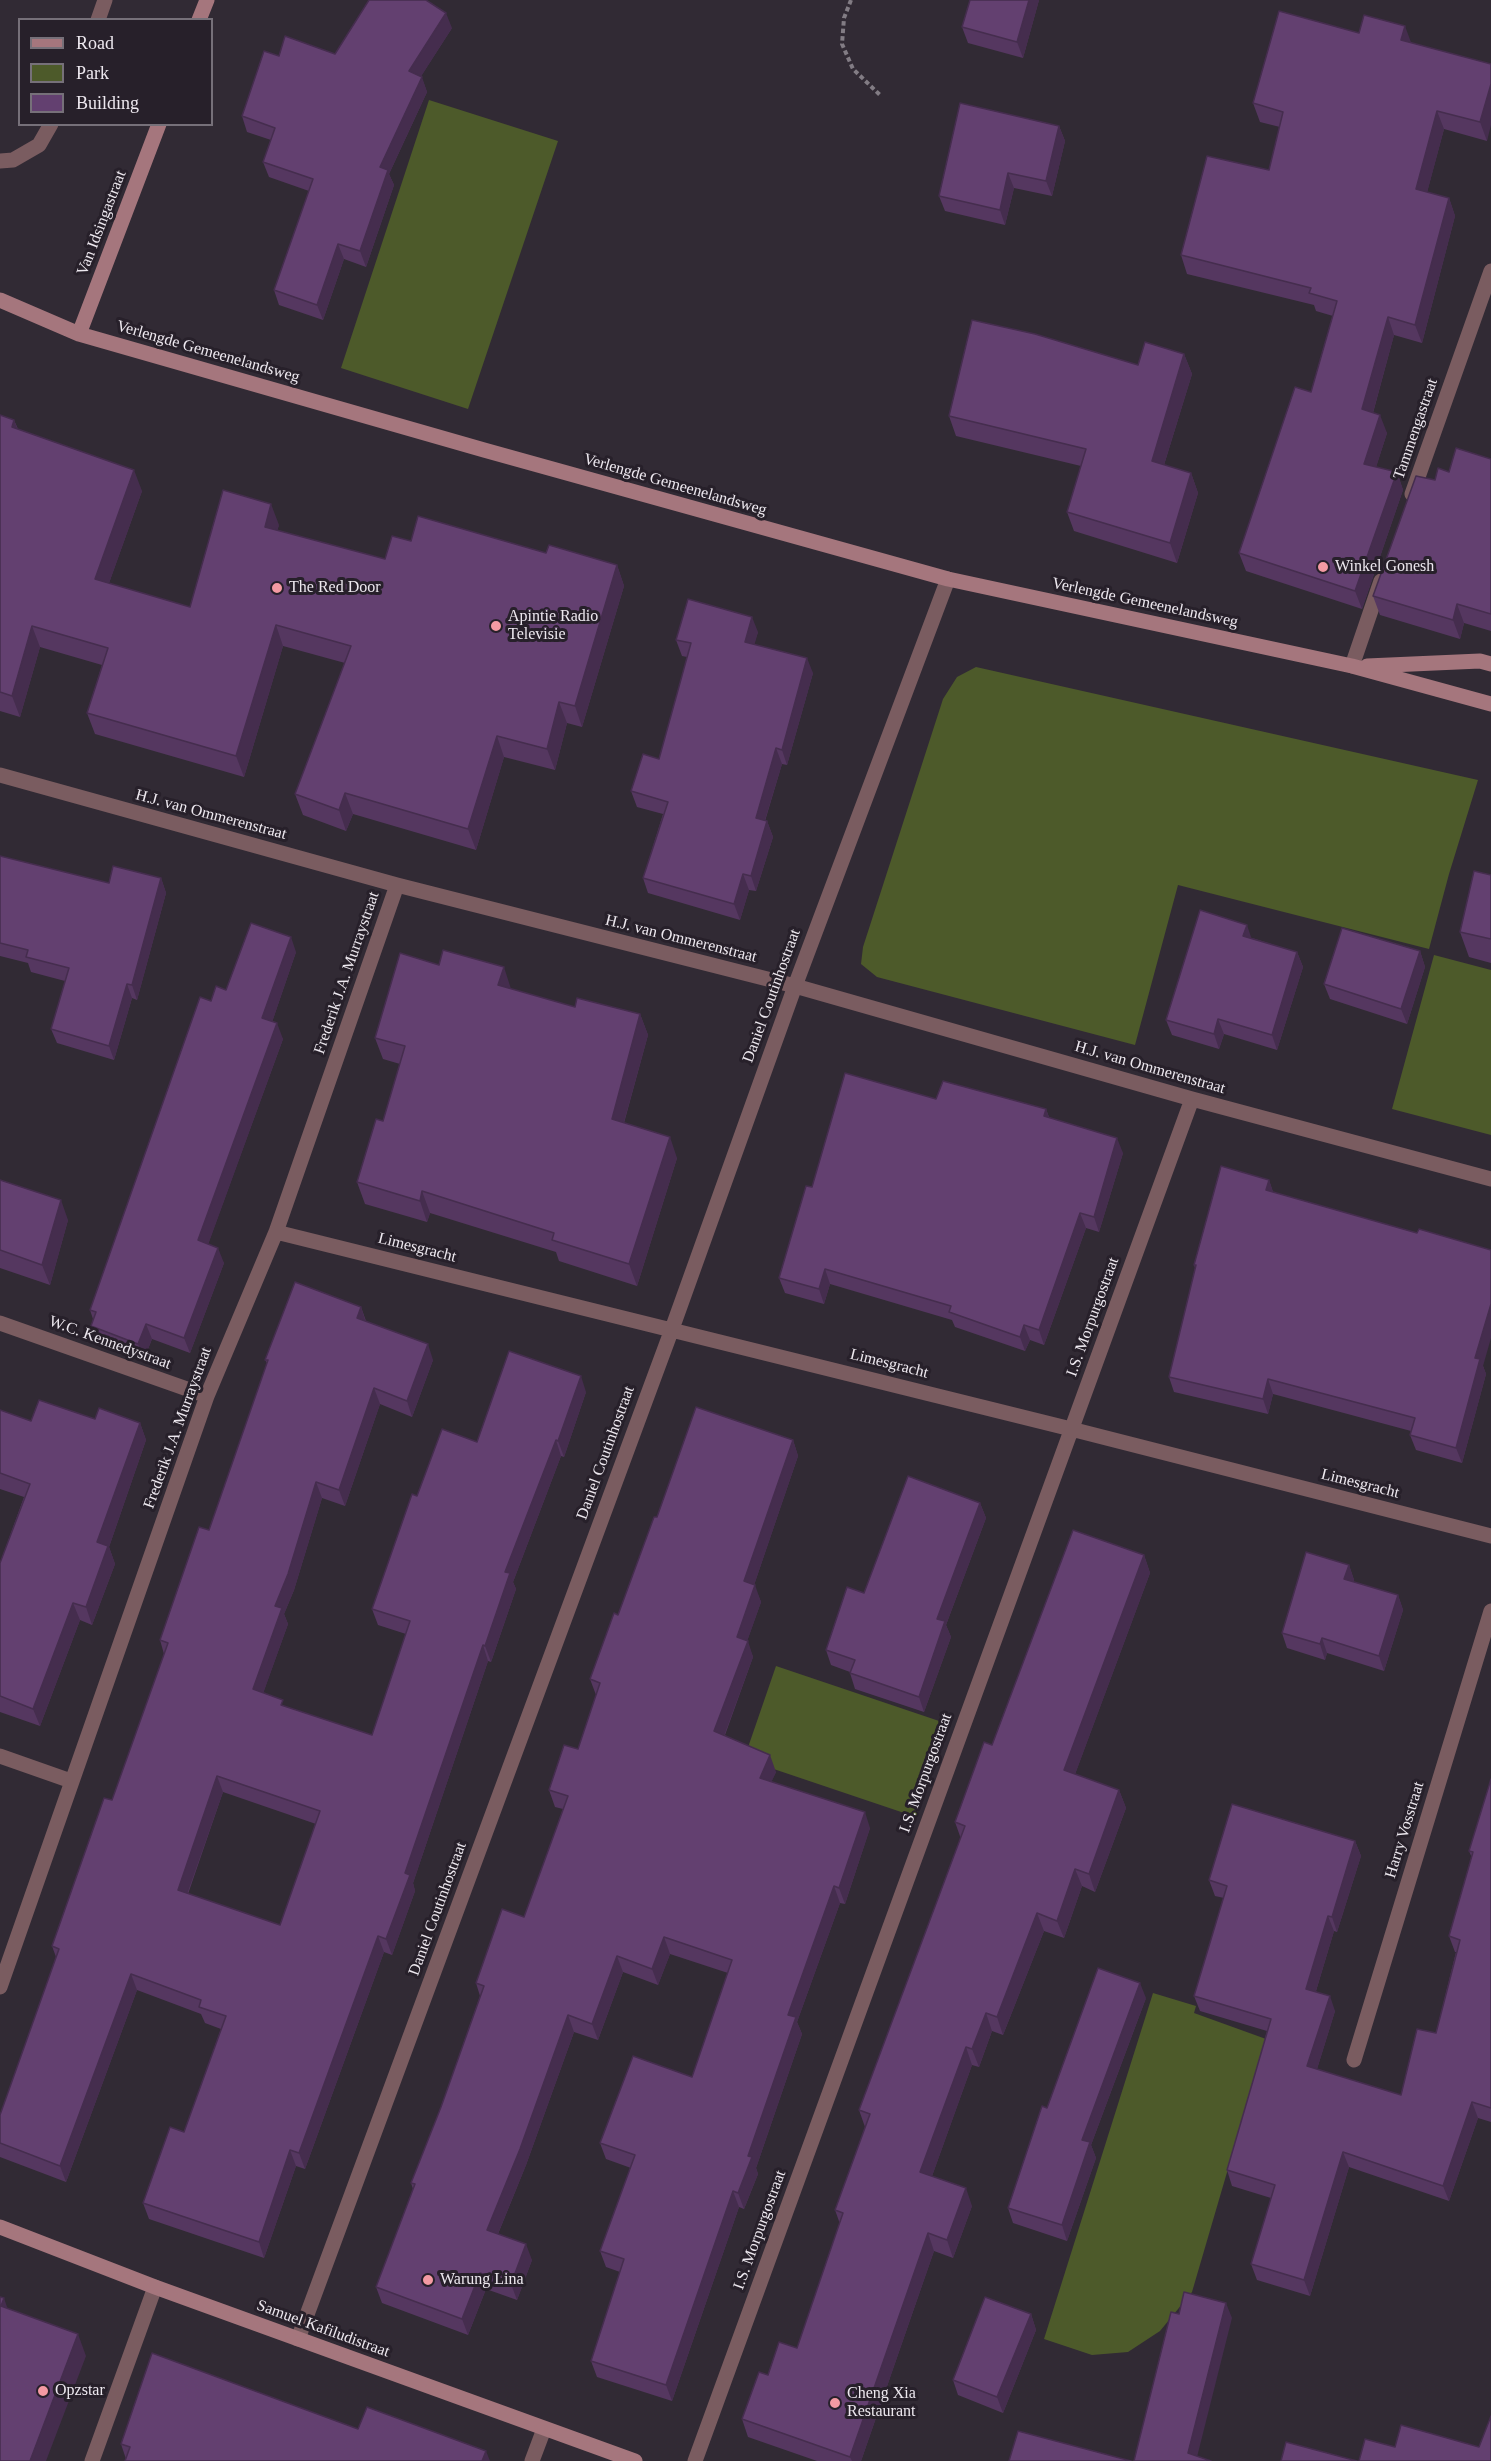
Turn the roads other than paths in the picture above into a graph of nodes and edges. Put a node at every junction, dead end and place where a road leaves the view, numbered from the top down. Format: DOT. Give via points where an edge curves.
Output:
graph roads {
  1 [pos="105,0"];
  2 [pos="207,0"];
  3 [pos="99,18"];
  4 [pos="200,18"];
  5 [pos="50,126"];
  6 [pos="158,126"];
  7 [pos="0,161"];
  8 [pos="1491,271"];
  9 [pos="0,300"];
  10 [pos="79,334"];
  11 [pos="1407,508"];
  12 [pos="1387,565"];
  13 [pos="948,579"];
  14 [pos="1491,664"];
  15 [pos="1352,666"];
  16 [pos="1491,704"];
  17 [pos="0,775"];
  18 [pos="397,885"];
  19 [pos="795,987"];
  20 [pos="1192,1099"];
  21 [pos="1491,1179"];
  22 [pos="276,1232"];
  23 [pos="0,1323"];
  24 [pos="672,1329"];
  25 [pos="207,1396"];
  26 [pos="1071,1429"];
  27 [pos="1491,1536"];
  28 [pos="1491,1611"];
  29 [pos="0,1756"];
  30 [pos="71,1781"];
  31 [pos="0,1987"];
  32 [pos="1354,2060"];
  33 [pos="0,2226"];
  34 [pos="155,2287"];
  35 [pos="298,2339"];
  36 [pos="544,2429"];
  37 [pos="93,2461"];
  38 [pos="532,2461"];
  39 [pos="635,2461"];
  40 [pos="695,2461"];
  1 -- 3 [label="street"];
  2 -- 4 [label="main road"];
  5 -- 7 [label="street" via="39,145 13,160"];
  6 -- 10 [label="main road, Van Idsingastraat"];
  8 -- 11 [label="street, Tammengastraat"];
  9 -- 10 [label="main road, Verlengde Gemeenelandsweg"];
  10 -- 13 [label="main road, Verlengde Gemeenelandsweg"];
  12 -- 15 [label="street"];
  13 -- 15 [label="main road, Verlengde Gemeenelandsweg"];
  13 -- 19 [label="street, Daniel Coutinhostraat"];
  14 -- 15 [label="main road, Verlengde Gemeenelandsweg" via="1480,661"];
  15 -- 16 [label="main road, Verlengde Gemeenelandsweg"];
  17 -- 18 [label="street, H.J. van Ommerenstraat"];
  18 -- 19 [label="street, H.J. van Ommerenstraat"];
  18 -- 22 [label="street, Frederik J.A. Murraystraat"];
  19 -- 20 [label="street, H.J. van Ommerenstraat"];
  19 -- 24 [label="street, Daniel Coutinhostraat"];
  20 -- 21 [label="street, H.J. van Ommerenstraat"];
  20 -- 26 [label="street, I.S. Morpurgostraat"];
  22 -- 24 [label="street, Limesgracht"];
  22 -- 25 [label="street, Frederik J.A. Murraystraat"];
  23 -- 25 [label="street, W.C. Kennedystraat"];
  24 -- 26 [label="street, Limesgracht"];
  24 -- 35 [label="street, Daniel Coutinhostraat"];
  25 -- 30 [label="street, Frederik J.A. Murraystraat"];
  26 -- 27 [label="street, Limesgracht"];
  26 -- 40 [label="street, I.S. Morpurgostraat"];
  28 -- 32 [label="street, Harry Vosstraat"];
  29 -- 30 [label="street"];
  30 -- 31 [label="street, Frederik J.A. Murraystraat"];
  33 -- 34 [label="main road, Samuel Kafiludistraat"];
  34 -- 35 [label="main road, Samuel Kafiludistraat"];
  34 -- 37 [label="street"];
  35 -- 36 [label="main road, Samuel Kafiludistraat"];
  36 -- 38 [label="street"];
  36 -- 39 [label="main road, Samuel Kafiludistraat"];
}
